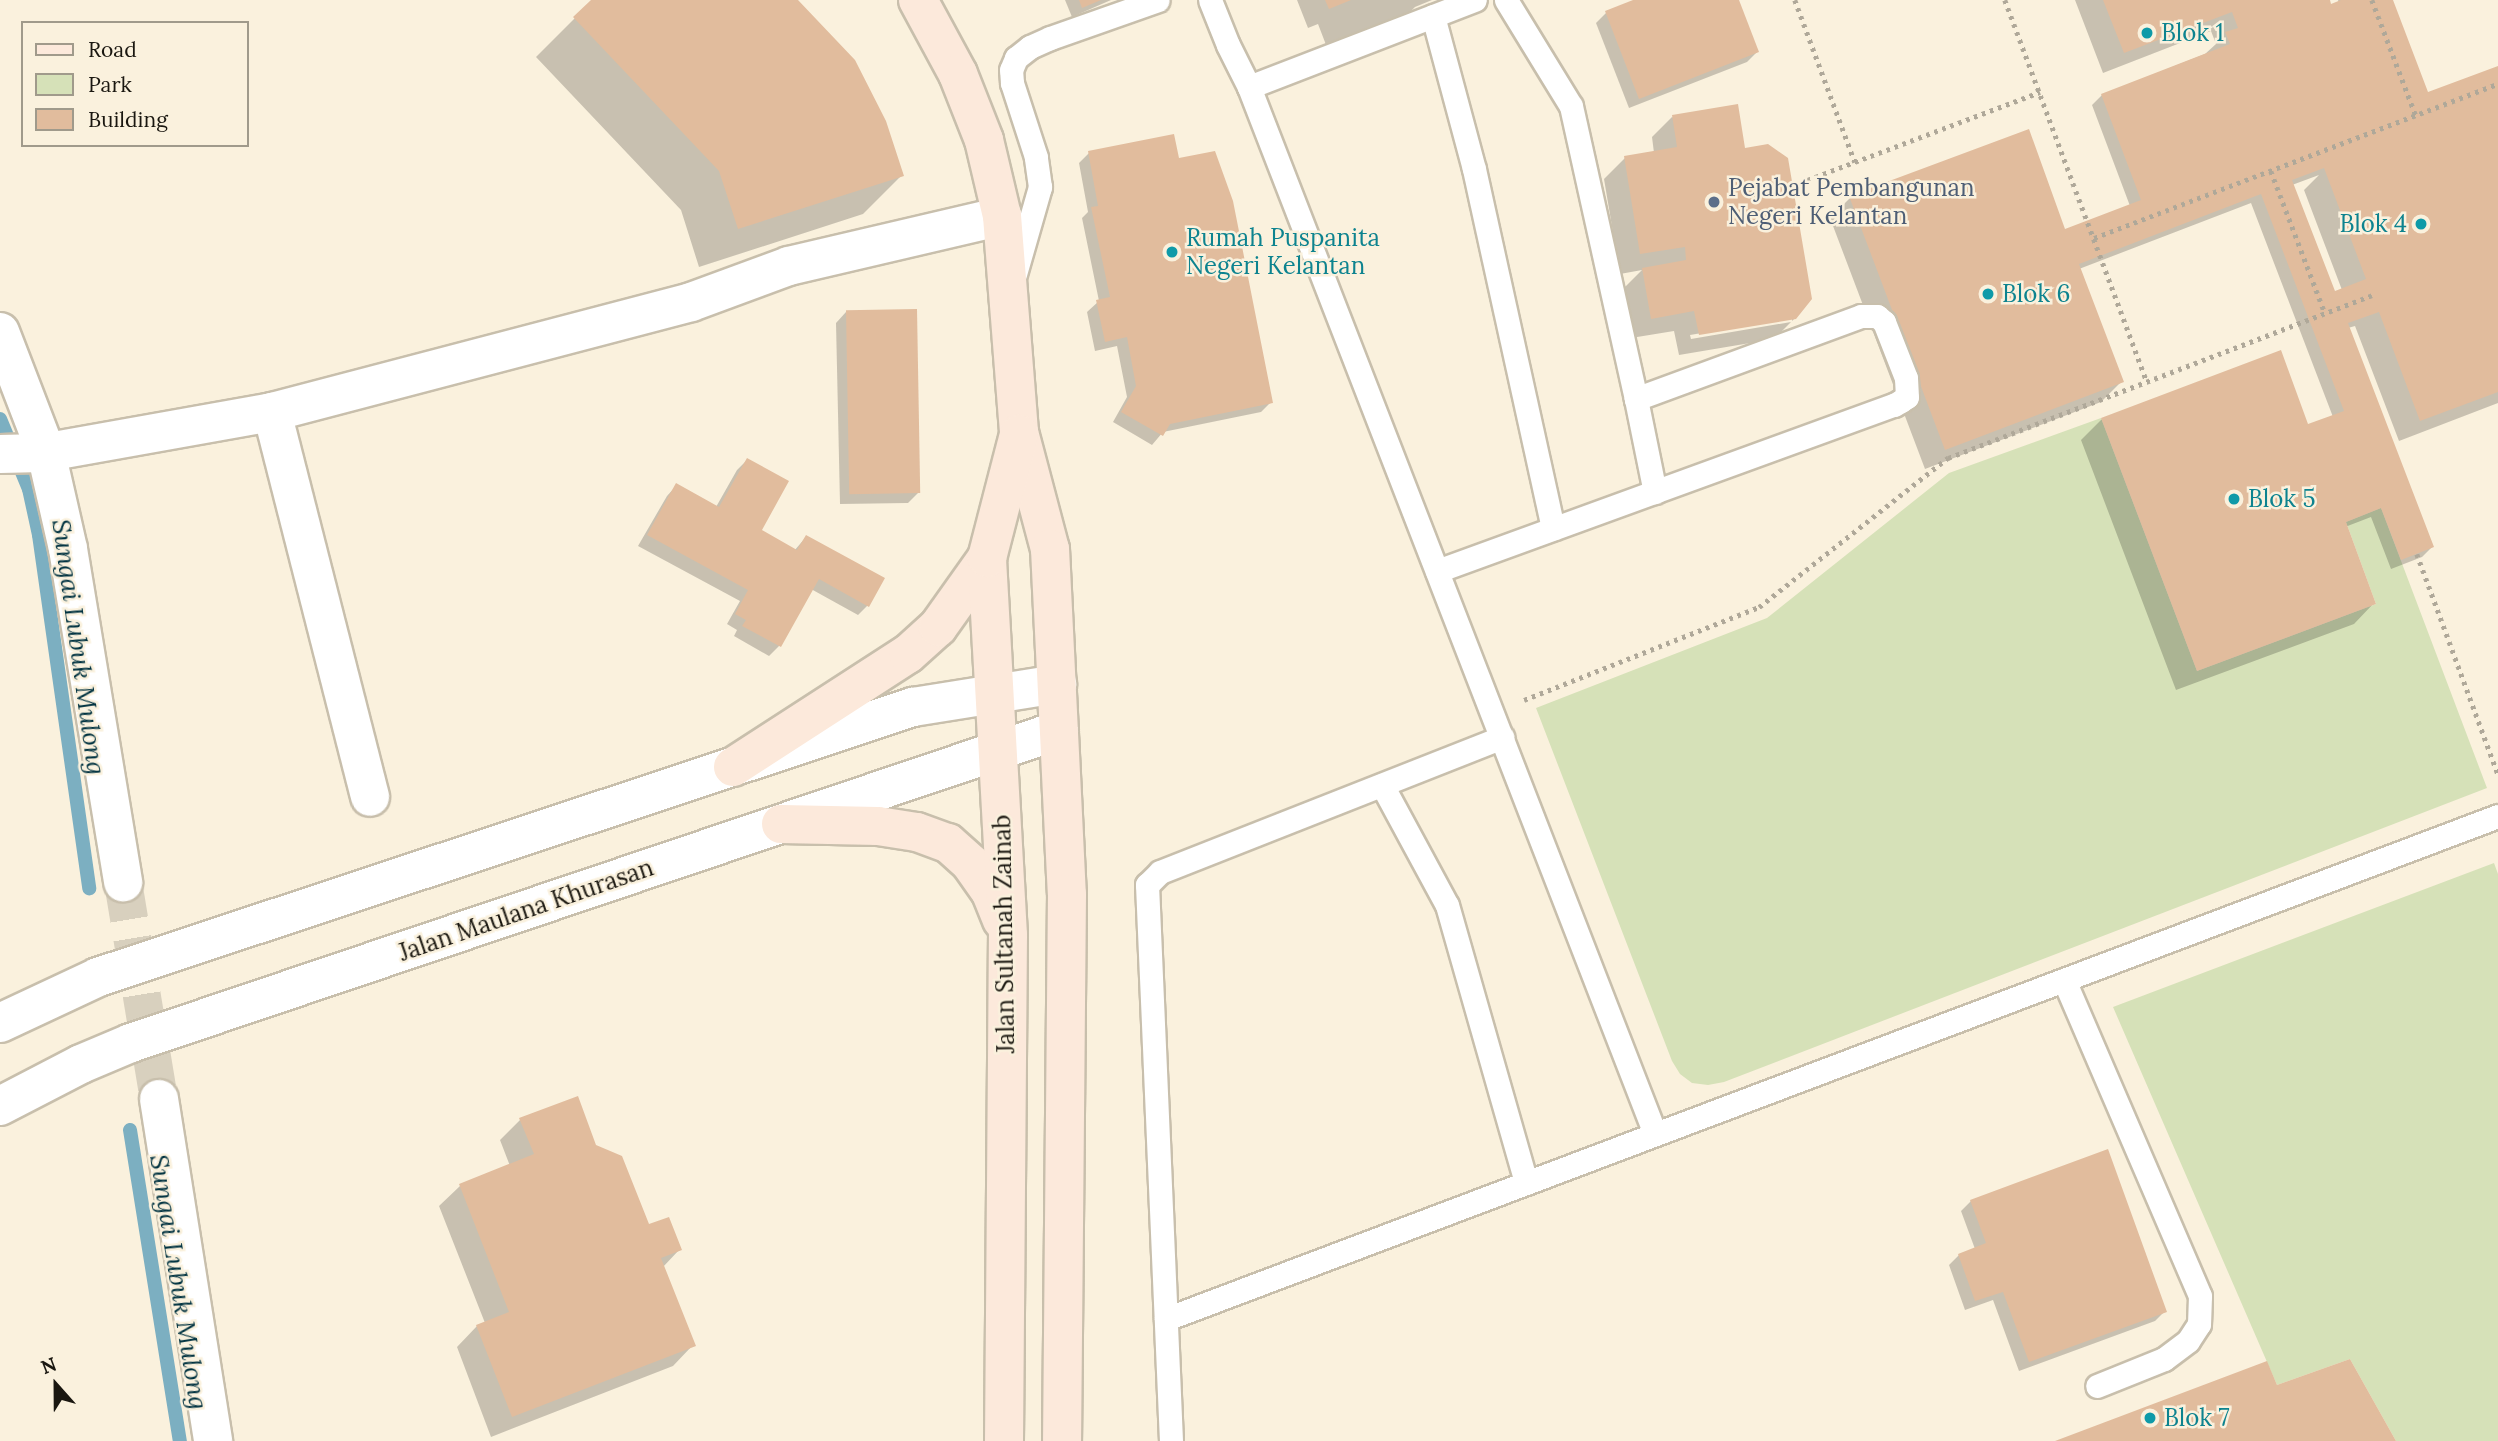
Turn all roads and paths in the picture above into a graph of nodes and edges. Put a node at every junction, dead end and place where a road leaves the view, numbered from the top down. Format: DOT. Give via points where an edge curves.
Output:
graph roads {
  1 [pos="918,0"];
  2 [pos="1158,0"];
  3 [pos="1194,0"];
  4 [pos="1475,0"];
  5 [pos="1506,0"];
  6 [pos="1796,0"];
  7 [pos="2005,0"];
  8 [pos="2372,0"];
  9 [pos="1213,8"];
  10 [pos="1433,16"];
  11 [pos="2498,84"];
  12 [pos="1249,86"];
  13 [pos="2040,92"];
  14 [pos="2416,116"];
  15 [pos="1855,162"];
  16 [pos="2271,171"];
  17 [pos="1807,180"];
  18 [pos="1002,216"];
  19 [pos="2094,238"];
  20 [pos="2372,295"];
  21 [pos="1008,296"];
  22 [pos="2325,313"];
  23 [pos="0,332"];
  24 [pos="2147,381"];
  25 [pos="1636,399"];
  26 [pos="272,412"];
  27 [pos="1019,432"];
  28 [pos="44,453"];
  29 [pos="0,454"];
  30 [pos="1655,492"];
  31 [pos="1553,528"];
  32 [pos="2417,554"];
  33 [pos="987,558"];
  34 [pos="1437,571"];
  35 [pos="1057,684"];
  36 [pos="995,693"];
  37 [pos="1492,713"];
  38 [pos="1059,730"];
  39 [pos="1502,737"];
  40 [pos="998,751"];
  41 [pos="733,767"];
  42 [pos="2498,774"];
  43 [pos="1382,785"];
  44 [pos="370,797"];
  45 [pos="2498,816"];
  46 [pos="782,824"];
  47 [pos="123,882"];
  48 [pos="1008,935"];
  49 [pos="2064,980"];
  50 [pos="0,1023"];
  51 [pos="159,1100"];
  52 [pos="0,1106"];
  53 [pos="1655,1134"];
  54 [pos="1526,1183"];
  55 [pos="1166,1319"];
  56 [pos="2097,1386"];
  57 [pos="1064,1434"];
  58 [pos="213,1441"];
  59 [pos="1004,1441"];
  60 [pos="1171,1441"];
  1 -- 18 [label="main road, Jalan Sultanah Zainab" via="958,74 984,140"];
  2 -- 21 [label="lane" via="1050,38 1016,58 1012,83 1036,157 1040,187"];
  3 -- 9 [label="lane"];
  4 -- 10 [label="lane"];
  5 -- 25 [label="lane" via="1571,106"];
  6 -- 15 [label="path"];
  7 -- 13 [label="path"];
  8 -- 14 [label="path"];
  9 -- 12 [label="lane"];
  10 -- 12 [label="lane"];
  10 -- 31 [label="lane" via="1474,169"];
  11 -- 14 [label="path"];
  12 -- 34 [label="lane"];
  13 -- 15 [label="path"];
  13 -- 19 [label="path"];
  14 -- 16 [label="path"];
  15 -- 17 [label="path"];
  16 -- 19 [label="path"];
  16 -- 22 [label="path"];
  18 -- 21 [label="main road, Jalan Sultanah Zainab"];
  18 -- 26 [label="street" via="789,266 691,302"];
  19 -- 24 [label="path"];
  20 -- 22 [label="path"];
  21 -- 27 [label="main road, Jalan Sultanah Zainab"];
  22 -- 24 [label="path"];
  23 -- 28 [label="street"];
  24 -- 37 [label="path" via="1948,458 1759,607"];
  25 -- 30 [label="lane"];
  25 -- 30 [label="lane" via="1870,315 1877,316 1888,330 1908,388 1907,397 1894,405"];
  26 -- 28 [label="street"];
  26 -- 44 [label="street"];
  27 -- 33 [label="main road, Jalan Sultanah Zainab"];
  27 -- 35 [label="main road, Jalan Sultanah Zainab" via="1050,550"];
  28 -- 29 [label="street"];
  28 -- 47 [label="street" via="75,581"];
  30 -- 31 [label="lane"];
  31 -- 34 [label="lane"];
  32 -- 42 [label="path"];
  33 -- 36 [label="main road, Jalan Sultanah Zainab"];
  33 -- 41 [label="main road" via="938,627 908,654"];
  34 -- 37 [label="lane"];
  35 -- 36 [label="street"];
  35 -- 38 [label="main road, Jalan Sultanah Zainab"];
  36 -- 40 [label="main road, Jalan Sultanah Zainab"];
  36 -- 41 [label="street" via="913,707"];
  37 -- 39 [label="lane"];
  38 -- 40 [label="street, Jalan Maulana Khurasan"];
  38 -- 57 [label="main road, Jalan Sultanah Zainab" via="1066,894"];
  39 -- 43 [label="lane"];
  39 -- 53 [label="lane"];
  40 -- 46 [label="street, Jalan Maulana Khurasan"];
  40 -- 48 [label="main road, Jalan Sultanah Zainab"];
  41 -- 50 [label="street" via="98,977"];
  43 -- 54 [label="lane" via="1447,905"];
  43 -- 55 [label="lane" via="1160,872 1147,885"];
  45 -- 49 [label="lane"];
  46 -- 48 [label="main road" via="878,826 948,843 971,864 991,893"];
  46 -- 52 [label="street, Jalan Maulana Khurasan" via="131,1043"];
  48 -- 59 [label="main road, Jalan Sultanah Zainab"];
  49 -- 53 [label="lane"];
  49 -- 56 [label="lane" via="2200,1296 2199,1324 2188,1341 2164,1359"];
  51 -- 58 [label="street"];
  53 -- 54 [label="lane"];
  54 -- 55 [label="lane"];
  55 -- 60 [label="lane"];
}
